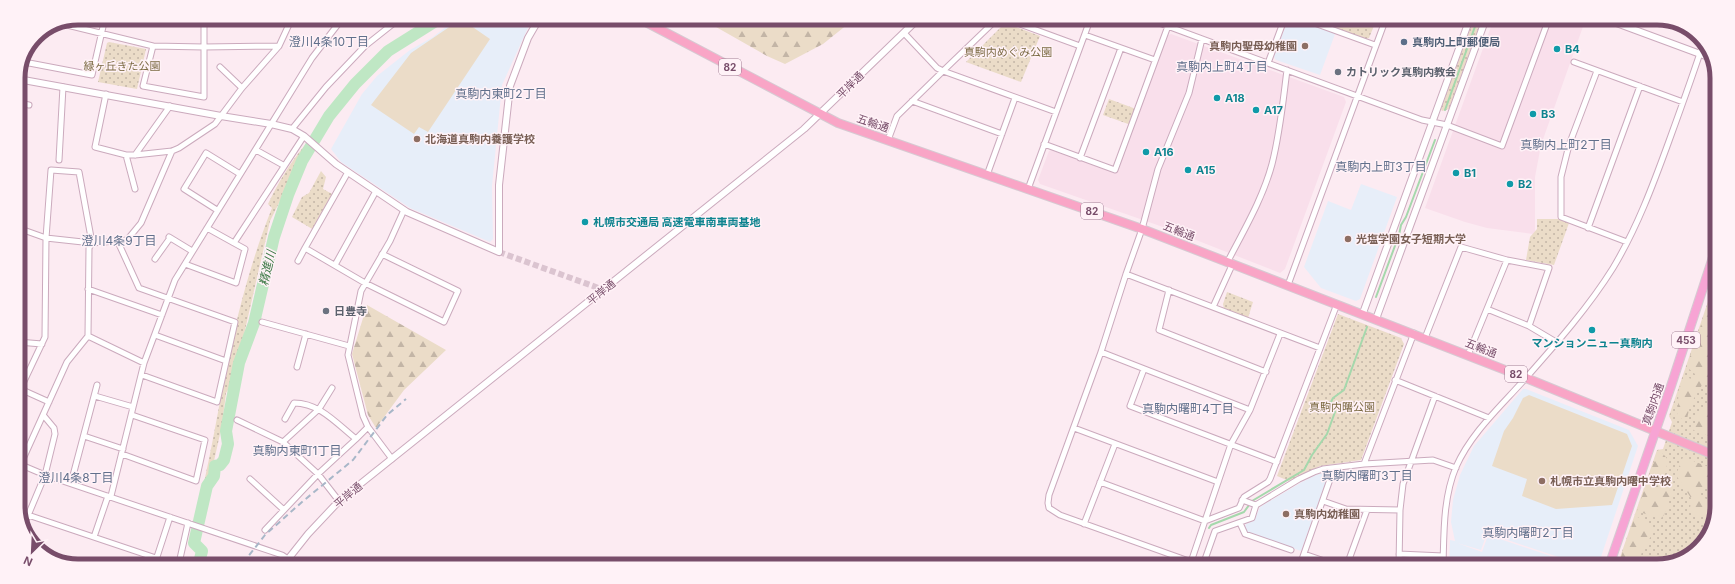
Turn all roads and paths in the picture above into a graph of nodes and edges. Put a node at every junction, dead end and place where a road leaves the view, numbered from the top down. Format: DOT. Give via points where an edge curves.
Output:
graph roads {
  1 [pos="103,25"];
  2 [pos="204,25"];
  3 [pos="289,25"];
  4 [pos="337,25"];
  5 [pos="391,25"];
  6 [pos="536,25"];
  7 [pos="651,25"];
  8 [pos="912,25"];
  9 [pos="991,25"];
  10 [pos="1023,25"];
  11 [pos="1088,25"];
  12 [pos="1165,25"];
  13 [pos="1282,25"];
  14 [pos="1320,25"];
  15 [pos="1383,25"];
  16 [pos="1468,25"];
  17 [pos="1484,25"];
  18 [pos="1547,25"];
  19 [pos="1622,25"];
  20 [pos="70,26"];
  21 [pos="1168,26"];
  22 [pos="904,33"];
  23 [pos="101,34"];
  24 [pos="1085,35"];
  25 [pos="1202,40"];
  26 [pos="1375,45"];
  27 [pos="153,46"];
  28 [pos="279,46"];
  29 [pos="1080,46"];
  30 [pos="204,47"];
  31 [pos="1121,48"];
  32 [pos="1701,50"];
  33 [pos="1700,54"];
  34 [pos="1705,56"];
  35 [pos="1155,60"];
  36 [pos="1574,62"];
  37 [pos="28,63"];
  38 [pos="1268,63"];
  39 [pos="220,67"];
  40 [pos="1286,70"];
  41 [pos="943,71"];
  42 [pos="1596,71"];
  43 [pos="25,80"];
  44 [pos="1640,86"];
  45 [pos="63,87"];
  46 [pos="242,88"];
  47 [pos="106,94"];
  48 [pos="1357,96"];
  49 [pos="1016,98"];
  50 [pos="912,101"];
  51 [pos="1683,102"];
  52 [pos="25,104"];
  53 [pos="30,105"];
  54 [pos="170,106"];
  55 [pos="1056,112"];
  56 [pos="821,114"];
  57 [pos="221,116"];
  58 [pos="1432,123"];
  59 [pos="271,124"];
  60 [pos="1447,125"];
  61 [pos="292,129"];
  62 [pos="1002,134"];
  63 [pos="306,138"];
  64 [pos="888,140"];
  65 [pos="1044,144"];
  66 [pos="256,150"];
  67 [pos="172,151"];
  68 [pos="126,154"];
  69 [pos="135,155"];
  70 [pos="1080,158"];
  71 [pos="58,160"];
  72 [pos="283,166"];
  73 [pos="348,172"];
  74 [pos="240,174"];
  75 [pos="987,175"];
  76 [pos="135,189"];
  77 [pos="1028,189"];
  78 [pos="376,191"];
  79 [pos="217,210"];
  80 [pos="404,210"];
  81 [pos="207,228"];
  82 [pos="1588,228"];
  83 [pos="1142,229"];
  84 [pos="25,230"];
  85 [pos="46,238"];
  86 [pos="118,242"];
  87 [pos="1627,242"];
  88 [pos="92,243"];
  89 [pos="234,243"];
  90 [pos="305,248"];
  91 [pos="192,252"];
  92 [pos="382,254"];
  93 [pos="155,259"];
  94 [pos="1507,260"];
  95 [pos="298,261"];
  96 [pos="1230,262"];
  97 [pos="185,264"];
  98 [pos="335,265"];
  99 [pos="1710,266"];
  100 [pos="1126,274"];
  101 [pos="365,282"];
  102 [pos="1288,285"];
  103 [pos="88,289"];
  104 [pos="1169,290"];
  105 [pos="167,300"];
  106 [pos="1337,304"];
  107 [pos="1213,307"];
  108 [pos="1487,310"];
  109 [pos="1362,314"];
  110 [pos="162,315"];
  111 [pos="1376,319"];
  112 [pos="262,322"];
  113 [pos="1528,326"];
  114 [pos="306,334"];
  115 [pos="1280,334"];
  116 [pos="1414,334"];
  117 [pos="155,335"];
  118 [pos="88,336"];
  119 [pos="1425,338"];
  120 [pos="1556,342"];
  121 [pos="25,343"];
  122 [pos="42,344"];
  123 [pos="349,346"];
  124 [pos="1320,348"];
  125 [pos="1101,352"];
  126 [pos="1468,355"];
  127 [pos="226,361"];
  128 [pos="144,363"];
  129 [pos="297,368"];
  130 [pos="1144,369"];
  131 [pos="1266,372"];
  132 [pos="142,375"];
  133 [pos="25,378"];
  134 [pos="1526,378"];
  135 [pos="1395,380"];
  136 [pos="97,385"];
  137 [pos="332,388"];
  138 [pos="25,392"];
  139 [pos="95,396"];
  140 [pos="1435,396"];
  141 [pos="49,402"];
  142 [pos="133,407"];
  143 [pos="319,409"];
  144 [pos="1250,410"];
  145 [pos="132,415"];
  146 [pos="44,416"];
  147 [pos="1489,418"];
  148 [pos="285,419"];
  149 [pos="237,420"];
  150 [pos="368,427"];
  151 [pos="1074,428"];
  152 [pos="1656,431"];
  153 [pos="84,436"];
  154 [pos="356,439"];
  155 [pos="283,442"];
  156 [pos="1115,444"];
  157 [pos="1231,444"];
  158 [pos="123,449"];
  159 [pos="1710,453"];
  160 [pos="25,454"];
  161 [pos="122,454"];
  162 [pos="392,459"];
  163 [pos="1411,460"];
  164 [pos="1277,462"];
  165 [pos="1364,464"];
  166 [pos="25,468"];
  167 [pos="1334,468"];
  168 [pos="1456,468"];
  169 [pos="318,474"];
  170 [pos="45,475"];
  171 [pos="250,479"];
  172 [pos="1100,482"];
  173 [pos="1218,482"];
  174 [pos="71,483"];
  175 [pos="109,496"];
  176 [pos="1242,500"];
  177 [pos="339,501"];
  178 [pos="1323,501"];
  179 [pos="1256,505"];
  180 [pos="284,510"];
  181 [pos="1367,510"];
  182 [pos="1400,510"];
  183 [pos="28,515"];
  184 [pos="170,517"];
  185 [pos="27,518"];
  186 [pos="1205,521"];
  187 [pos="1240,523"];
  188 [pos="190,524"];
  189 [pos="1084,524"];
  190 [pos="265,530"];
  191 [pos="94,537"];
  192 [pos="1291,550"];
  193 [pos="1303,554"];
  194 [pos="1399,554"];
  195 [pos="1443,556"];
  196 [pos="151,559"];
  197 [pos="157,559"];
  198 [pos="180,559"];
  199 [pos="286,559"];
  200 [pos="289,559"];
  201 [pos="1183,559"];
  202 [pos="1192,559"];
  203 [pos="1205,559"];
  204 [pos="1302,559"];
  205 [pos="1318,559"];
  206 [pos="1350,559"];
  207 [pos="1399,559"];
  208 [pos="1611,559"];
  1 -- 23 [label="street"];
  2 -- 30 [label="street"];
  3 -- 28 [label="street"];
  4 -- 59 [label="street" via="312,58"];
  5 -- 61 [label="street" via="365,46 326,86"];
  6 -- 80 [label="street" via="525,45 510,86 499,185 499,252"];
  7 -- 56 [label="main road, 五輪通 / 82"];
  8 -- 22 [label="street, 平岸通"];
  9 -- 41 [label="street"];
  10 -- 29 [label="street"];
  11 -- 24 [label="street"];
  12 -- 21 [label="street"];
  13 -- 38 [label="street"];
  14 -- 26 [label="street"];
  15 -- 26 [label="street"];
  16 -- 58 [label="street"];
  17 -- 60 [label="street"];
  18 -- 60 [label="street" via="1502,146"];
  19 -- 33 [label="street"];
  20 -- 23 [label="street"];
  21 -- 25 [label="street"];
  21 -- 35 [label="street"];
  22 -- 41 [label="street" via="937,68"];
  22 -- 56 [label="street, 平岸通"];
  23 -- 27 [label="street"];
  23 -- 37 [label="street" via="92,75"];
  24 -- 29 [label="street"];
  24 -- 31 [label="street"];
  25 -- 38 [label="street"];
  25 -- 83 [label="street" via="1189,93 1158,169"];
  26 -- 48 [label="street"];
  27 -- 30 [label="street"];
  27 -- 30 [label="street" via="143,86 204,97"];
  28 -- 30 [label="street"];
  28 -- 46 [label="street"];
  29 -- 55 [label="street"];
  31 -- 35 [label="street"];
  31 -- 70 [label="street"];
  32 -- 33 [label="street"];
  33 -- 34 [label="street"];
  33 -- 51 [label="street"];
  35 -- 70 [label="street" via="1115,170"];
  36 -- 42 [label="street"];
  38 -- 40 [label="street"];
  39 -- 46 [label="street"];
  40 -- 48 [label="street"];
  40 -- 96 [label="street" via="1272,165"];
  41 -- 49 [label="street"];
  41 -- 50 [label="street"];
  42 -- 44 [label="street"];
  42 -- 82 [label="street" via="1569,145 1561,177 1561,217"];
  43 -- 45 [label="street"];
  44 -- 51 [label="street"];
  44 -- 82 [label="street"];
  45 -- 47 [label="street"];
  45 -- 71 [label="street"];
  46 -- 57 [label="street"];
  47 -- 54 [label="street"];
  47 -- 68 [label="street" via="95,147"];
  48 -- 58 [label="street"];
  48 -- 102 [label="street"];
  49 -- 55 [label="street"];
  49 -- 62 [label="street"];
  50 -- 62 [label="street"];
  50 -- 64 [label="street" via="897,116"];
  51 -- 87 [label="street" via="1650,191"];
  52 -- 53 [label="street"];
  54 -- 57 [label="street"];
  54 -- 69 [label="street"];
  55 -- 65 [label="street"];
  56 -- 64 [label="main road, 五輪通 / 82" via="838,123"];
  56 -- 162 [label="street, 平岸通"];
  57 -- 59 [label="street"];
  57 -- 67 [label="street" via="215,124"];
  58 -- 60 [label="street"];
  58 -- 109 [label="street"];
  59 -- 61 [label="street"];
  59 -- 66 [label="street"];
  60 -- 111 [label="street"];
  61 -- 63 [label="street"];
  62 -- 75 [label="street"];
  63 -- 72 [label="street"];
  63 -- 73 [label="street"];
  64 -- 75 [label="main road, 五輪通 / 82"];
  65 -- 70 [label="street"];
  65 -- 77 [label="street"];
  66 -- 72 [label="street"];
  66 -- 74 [label="street"];
  67 -- 69 [label="street"];
  67 -- 86 [label="street" via="141,223 127,240"];
  68 -- 69 [label="street"];
  68 -- 76 [label="street"];
  72 -- 89 [label="street"];
  73 -- 78 [label="street"];
  73 -- 90 [label="street"];
  74 -- 79 [label="street"];
  74 -- 79 [label="street" via="206,153 184,189"];
  75 -- 77 [label="main road, 五輪通 / 82"];
  77 -- 83 [label="main road, 五輪通 / 82"];
  78 -- 80 [label="street"];
  78 -- 98 [label="street"];
  79 -- 81 [label="street"];
  80 -- 92 [label="street"];
  81 -- 89 [label="street"];
  81 -- 91 [label="street"];
  82 -- 87 [label="street"];
  83 -- 96 [label="main road, 五輪通 / 82"];
  83 -- 100 [label="street"];
  84 -- 85 [label="street"];
  85 -- 88 [label="street"];
  85 -- 88 [label="street" via="51,170 79,172"];
  85 -- 122 [label="street" via="45,337"];
  86 -- 88 [label="street"];
  86 -- 105 [label="street" via="139,288"];
  87 -- 120 [label="street" via="1597,291"];
  88 -- 103 [label="street" via="89,248"];
  89 -- 97 [label="street" via="244,249 236,283"];
  90 -- 95 [label="street"];
  90 -- 98 [label="street"];
  91 -- 93 [label="street" via="170,238"];
  91 -- 97 [label="street"];
  92 -- 101 [label="street"];
  92 -- 101 [label="street" via="458,291 444,322"];
  94 -- 108 [label="street"];
  94 -- 113 [label="street" via="1549,268"];
  94 -- 119 [label="street" via="1461,247"];
  96 -- 102 [label="main road, 五輪通 / 82"];
  96 -- 107 [label="street"];
  97 -- 105 [label="street"];
  98 -- 101 [label="street"];
  99 -- 152 [label="highway, 真駒内通 / 453"];
  100 -- 104 [label="street"];
  100 -- 125 [label="street"];
  101 -- 123 [label="street"];
  102 -- 106 [label="main road, 五輪通 / 82"];
  103 -- 110 [label="street"];
  103 -- 118 [label="street"];
  104 -- 107 [label="street"];
  104 -- 131 [label="street" via="1159,330"];
  105 -- 110 [label="street"];
  105 -- 127 [label="street" via="235,322"];
  106 -- 109 [label="main road, 五輪通 / 82"];
  106 -- 124 [label="street"];
  107 -- 115 [label="street"];
  108 -- 113 [label="street"];
  108 -- 126 [label="street"];
  109 -- 111 [label="main road, 五輪通 / 82"];
  110 -- 117 [label="street"];
  111 -- 116 [label="main road, 五輪通 / 82"];
  112 -- 114 [label="street"];
  113 -- 120 [label="street"];
  114 -- 123 [label="street"];
  114 -- 129 [label="street"];
  115 -- 124 [label="street"];
  115 -- 131 [label="street"];
  116 -- 119 [label="main road, 五輪通 / 82"];
  116 -- 135 [label="street"];
  117 -- 127 [label="street"];
  117 -- 128 [label="street"];
  118 -- 128 [label="street"];
  118 -- 141 [label="street" via="67,362"];
  119 -- 126 [label="main road, 五輪通 / 82"];
  120 -- 134 [label="street"];
  121 -- 122 [label="street"];
  122 -- 133 [label="street"];
  123 -- 150 [label="street" via="348,355"];
  124 -- 164 [label="street"];
  125 -- 130 [label="street"];
  125 -- 151 [label="street"];
  126 -- 134 [label="main road, 五輪通 / 82"];
  127 -- 132 [label="street" via="217,402"];
  128 -- 132 [label="street"];
  130 -- 144 [label="street"];
  130 -- 157 [label="street" via="1130,406"];
  131 -- 144 [label="street"];
  132 -- 142 [label="street"];
  134 -- 147 [label="street"];
  134 -- 152 [label="main road, 五輪通 / 82"];
  135 -- 140 [label="street"];
  135 -- 165 [label="street"];
  136 -- 139 [label="street"];
  137 -- 143 [label="street"];
  138 -- 141 [label="street"];
  139 -- 142 [label="street"];
  139 -- 153 [label="street"];
  140 -- 147 [label="street"];
  140 -- 163 [label="street"];
  141 -- 146 [label="street"];
  142 -- 145 [label="street"];
  143 -- 148 [label="street" via="294,403"];
  143 -- 154 [label="street"];
  143 -- 155 [label="street"];
  144 -- 157 [label="street"];
  145 -- 158 [label="street"];
  145 -- 161 [label="street" via="205,440 196,481"];
  146 -- 160 [label="street"];
  146 -- 170 [label="street" via="54,428 55,434"];
  147 -- 168 [label="street" via="1469,444"];
  149 -- 155 [label="street"];
  150 -- 154 [label="street"];
  150 -- 162 [label="street"];
  151 -- 156 [label="street"];
  151 -- 189 [label="street" via="1048,503 1054,512"];
  152 -- 159 [label="main road, 五輪通 / 82"];
  152 -- 208 [label="highway, 真駒内通 / 453"];
  153 -- 158 [label="street"];
  153 -- 174 [label="street"];
  154 -- 169 [label="street"];
  155 -- 169 [label="street"];
  156 -- 172 [label="street"];
  156 -- 173 [label="street"];
  157 -- 164 [label="street"];
  157 -- 173 [label="street"];
  158 -- 161 [label="street"];
  161 -- 175 [label="street"];
  162 -- 177 [label="street, 平岸通"];
  163 -- 165 [label="street"];
  163 -- 168 [label="street" via="1433,460"];
  163 -- 182 [label="street" via="1403,484"];
  164 -- 176 [label="street" via="1268,482"];
  165 -- 167 [label="street"];
  166 -- 170 [label="street"];
  167 -- 178 [label="street"];
  167 -- 179 [label="street" via="1314,472"];
  168 -- 195 [label="street" via="1447,502"];
  169 -- 177 [label="street"];
  169 -- 180 [label="street"];
  170 -- 174 [label="street"];
  170 -- 183 [label="street"];
  171 -- 180 [label="street"];
  172 -- 186 [label="street"];
  172 -- 189 [label="street"];
  173 -- 186 [label="street"];
  174 -- 175 [label="street"];
  175 -- 184 [label="street"];
  175 -- 191 [label="street"];
  176 -- 179 [label="street"];
  176 -- 186 [label="street" via="1239,508"];
  177 -- 200 [label="street, 平岸通"];
  178 -- 181 [label="street" via="1346,509"];
  178 -- 193 [label="street"];
  179 -- 187 [label="street" via="1252,518"];
  180 -- 190 [label="street"];
  181 -- 182 [label="street"];
  181 -- 206 [label="street"];
  182 -- 194 [label="street"];
  183 -- 185 [label="street"];
  183 -- 191 [label="street"];
  184 -- 188 [label="street"];
  184 -- 197 [label="street"];
  186 -- 202 [label="street"];
  187 -- 192 [label="street" via="1245,534"];
  187 -- 203 [label="street" via="1215,531"];
  188 -- 198 [label="street"];
  188 -- 199 [label="street" via="282,554"];
  189 -- 201 [label="street"];
  191 -- 196 [label="street"];
  193 -- 204 [label="street"];
  193 -- 205 [label="street"];
  194 -- 195 [label="street"];
  194 -- 207 [label="street"];
}
